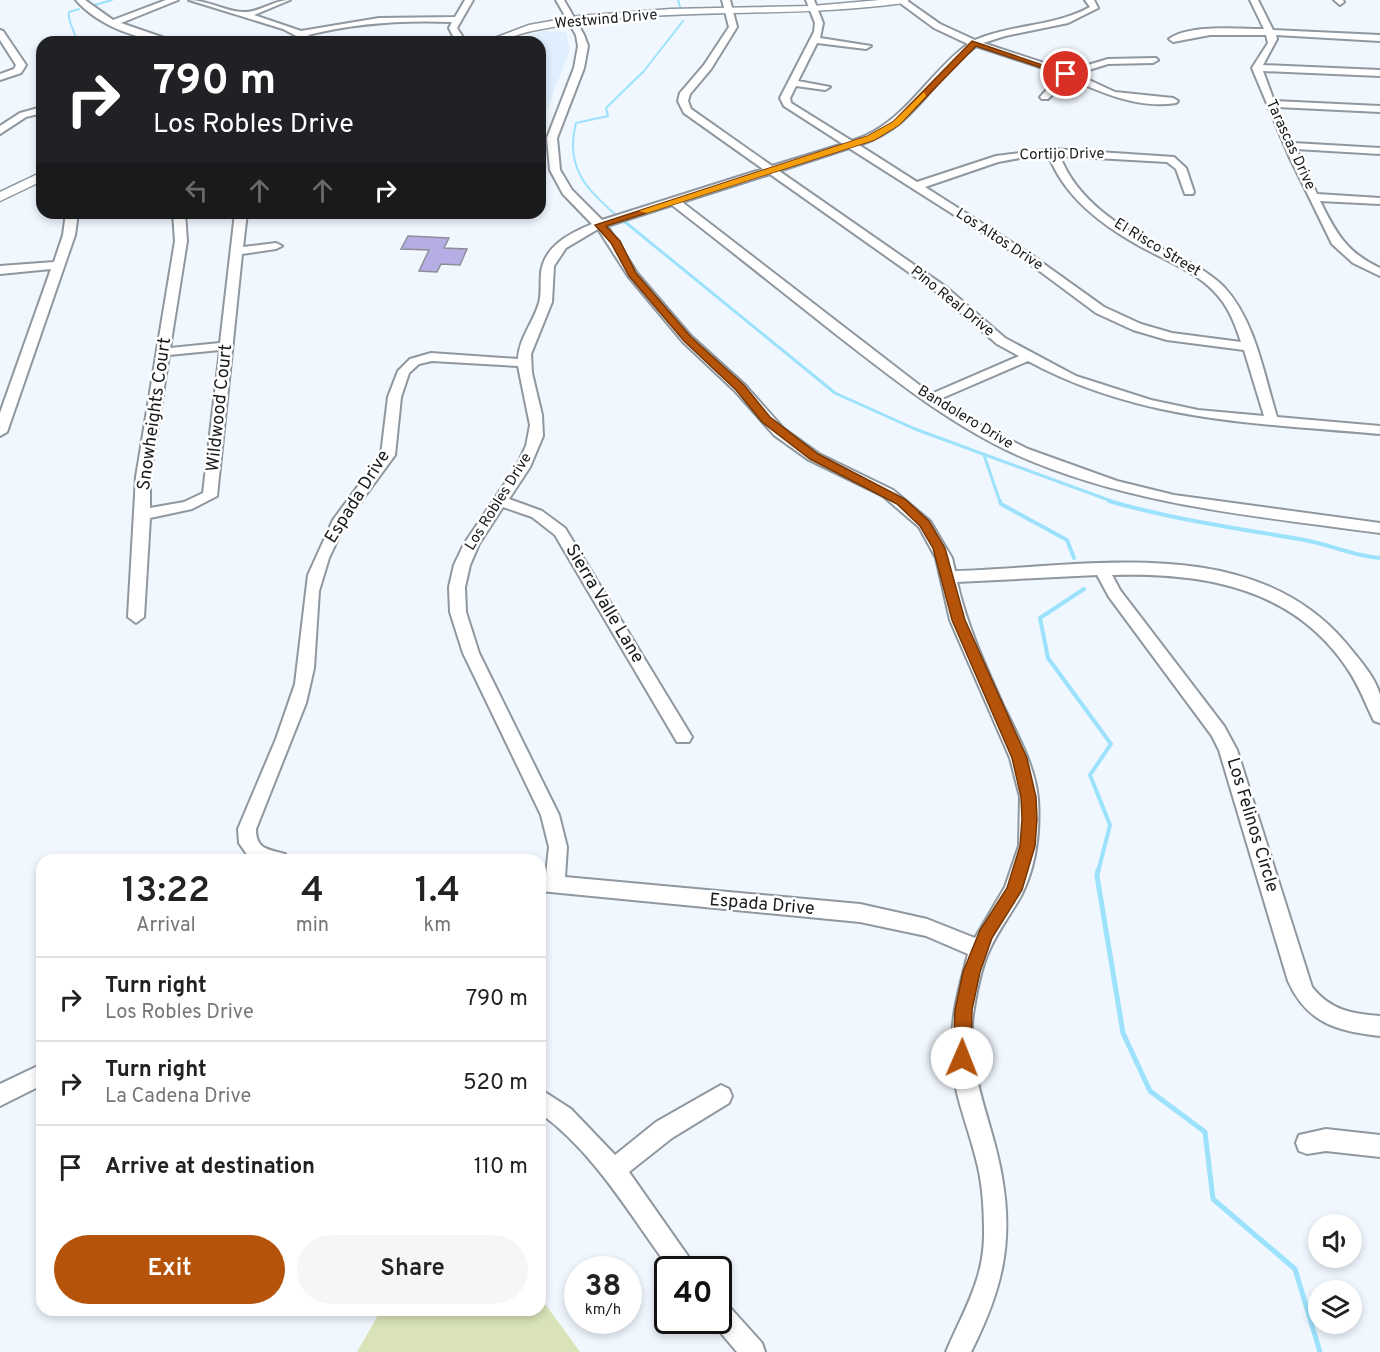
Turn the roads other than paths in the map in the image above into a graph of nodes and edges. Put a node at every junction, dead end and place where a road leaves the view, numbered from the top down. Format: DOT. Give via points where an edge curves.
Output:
graph roads {
  1 [pos="80,0"];
  2 [pos="174,0"];
  3 [pos="193,0"];
  4 [pos="286,0"];
  5 [pos="469,0"];
  6 [pos="560,0"];
  7 [pos="902,0"];
  8 [pos="1089,0"];
  9 [pos="1254,0"];
  10 [pos="812,4"];
  11 [pos="728,6"];
  12 [pos="245,15"];
  13 [pos="458,20"];
  14 [pos="570,21"];
  15 [pos="114,23"];
  16 [pos="0,33"];
  17 [pos="302,34"];
  18 [pos="1271,34"];
  19 [pos="153,36"];
  20 [pos="305,36"];
  21 [pos="456,36"];
  22 [pos="507,36"];
  23 [pos="1380,38"];
  24 [pos="1173,39"];
  25 [pos="816,40"];
  26 [pos="975,43"];
  27 [pos="866,46"];
  28 [pos="1153,60"];
  29 [pos="1257,68"];
  30 [pos="1380,73"];
  31 [pos="1066,74"];
  32 [pos="0,77"];
  33 [pos="793,83"];
  34 [pos="825,87"];
  35 [pos="1045,97"];
  36 [pos="1173,101"];
  37 [pos="1271,104"];
  38 [pos="1380,109"];
  39 [pos="36,112"];
  40 [pos="0,131"];
  41 [pos="851,145"];
  42 [pos="1291,146"];
  43 [pos="1380,151"];
  44 [pos="1053,152"];
  45 [pos="770,171"];
  46 [pos="36,179"];
  47 [pos="917,186"];
  48 [pos="1189,192"];
  49 [pos="0,197"];
  50 [pos="1314,197"];
  51 [pos="675,201"];
  52 [pos="1380,201"];
  53 [pos="71,219"];
  54 [pos="179,219"];
  55 [pos="240,219"];
  56 [pos="599,225"];
  57 [pos="276,246"];
  58 [pos="236,251"];
  59 [pos="59,265"];
  60 [pos="0,270"];
  61 [pos="1380,272"];
  62 [pos="227,346"];
  63 [pos="1247,346"];
  64 [pos="163,352"];
  65 [pos="1027,357"];
  66 [pos="524,363"];
  67 [pos="930,399"];
  68 [pos="1272,421"];
  69 [pos="1380,430"];
  70 [pos="0,432"];
  71 [pos="499,501"];
  72 [pos="143,514"];
  73 [pos="1378,523"];
  74 [pos="1102,570"];
  75 [pos="947,573"];
  76 [pos="136,617"];
  77 [pos="1380,716"];
  78 [pos="683,737"];
  79 [pos="256,854"];
  80 [pos="548,884"];
  81 [pos="979,949"];
  82 [pos="1380,1026"];
  83 [pos="36,1077"];
  84 [pos="0,1095"];
  85 [pos="721,1096"];
  86 [pos="546,1104"];
  87 [pos="1307,1143"];
  88 [pos="1380,1146"];
  89 [pos="615,1169"];
  90 [pos="676,1256"];
  91 [pos="732,1327"];
  92 [pos="753,1352"];
  93 [pos="958,1352"];
  1 -- 15 [label="street"];
  2 -- 15 [label="street"];
  3 -- 12 [label="street"];
  4 -- 12 [label="street"];
  5 -- 13 [label="street"];
  6 -- 14 [label="street"];
  7 -- 10 [label="main road, Westwind Drive"];
  7 -- 26 [label="street" via="946,32"];
  8 -- 26 [label="street, Los Robles Drive" via="1094,8 1058,24"];
  9 -- 18 [label="street"];
  10 -- 11 [label="main road, Westwind Drive"];
  10 -- 25 [label="street" via="819,23"];
  11 -- 14 [label="main road, Westwind Drive"];
  11 -- 45 [label="street, Pino Real Drive" via="733,21 731,30 685,93 684,106"];
  12 -- 17 [label="street"];
  13 -- 17 [label="street" via="336,26"];
  13 -- 21 [label="street" via="453,32"];
  14 -- 22 [label="main road, Westwind Drive"];
  14 -- 56 [label="street" via="581,37 582,55 554,128 552,156 567,192"];
  15 -- 19 [label="street"];
  16 -- 32 [label="street" via="21,65 18,71"];
  17 -- 20 [label="street"];
  18 -- 23 [label="street"];
  18 -- 24 [label="street" via="1196,33"];
  18 -- 29 [label="street" via="1272,45"];
  25 -- 27 [label="street"];
  25 -- 33 [label="street, Los Altos Drive"];
  26 -- 31 [label="street"];
  26 -- 41 [label="street, Los Robles Drive" via="896,123"];
  28 -- 31 [label="street" via="1108,62"];
  29 -- 30 [label="street"];
  29 -- 37 [label="street, Tarascas Drive"];
  31 -- 35 [label="street"];
  31 -- 36 [label="street" via="1126,98"];
  33 -- 34 [label="street"];
  33 -- 41 [label="street, Los Altos Drive" via="785,102"];
  37 -- 38 [label="street"];
  37 -- 42 [label="street, Tarascas Drive"];
  39 -- 40 [label="street" via="23,115"];
  41 -- 45 [label="street, Los Robles Drive"];
  41 -- 47 [label="street, Los Altos Drive"];
  42 -- 43 [label="street"];
  42 -- 50 [label="street, Tarascas Drive"];
  44 -- 47 [label="street, Cortijo Drive" via="996,159"];
  44 -- 48 [label="street, Cortijo Drive" via="1170,159 1181,168"];
  44 -- 63 [label="street, El Risco Street" via="1068,183 1096,210 1139,241 1212,282 1230,302"];
  45 -- 51 [label="street, Los Robles Drive"];
  45 -- 65 [label="street, Pino Real Drive" via="942,290 989,331"];
  46 -- 49 [label="main road"];
  47 -- 63 [label="street, Los Altos Drive" via="1026,256 1100,310 1171,337"];
  50 -- 52 [label="street"];
  50 -- 61 [label="street, Tarascas Drive" via="1340,246"];
  51 -- 56 [label="street, Los Robles Drive"];
  51 -- 67 [label="street, Bandolero Drive"];
  53 -- 59 [label="street"];
  54 -- 64 [label="street, Snowheights Court" via="181,241"];
  55 -- 58 [label="street, Wildwood Court"];
  56 -- 66 [label="street, Los Robles Drive" via="576,235 551,259 547,298 531,330"];
  56 -- 75 [label="street" via="615,241 632,274 766,420 814,457 901,502 932,534"];
  57 -- 58 [label="street"];
  58 -- 62 [label="street, Wildwood Court"];
  59 -- 60 [label="street"];
  59 -- 70 [label="street"];
  62 -- 64 [label="street"];
  62 -- 72 [label="street, Wildwood Court" via="210,496 194,504"];
  63 -- 68 [label="street, El Risco Street"];
  64 -- 72 [label="street, Snowheights Court" via="143,477"];
  65 -- 67 [label="street"];
  65 -- 68 [label="street, Pino Real Drive" via="1094,388 1148,404 1204,415"];
  66 -- 71 [label="street, Los Robles Drive" via="536,437"];
  66 -- 79 [label="street, Espada Drive" via="431,357 407,368 392,404 393,437 388,454 335,528 316,571 309,598 302,691 247,829 246,838"];
  67 -- 73 [label="street, Bandolero Drive" via="996,440 1071,471 1174,500"];
  68 -- 69 [label="street, Pino Real Drive"];
  71 -- 78 [label="street, Sierra Valle Lane" via="537,514 560,532"];
  71 -- 80 [label="street, Los Robles Drive" via="467,550 460,570 457,611 477,665 550,815 558,847"];
  72 -- 76 [label="street, Snowheights Court"];
  74 -- 75 [label="street" via="1035,571 1014,576"];
  74 -- 77 [label="street" via="1154,568 1202,572 1245,584 1288,603 1316,622 1350,656 1363,675"];
  74 -- 82 [label="street, Los Felinos Circle" via="1114,593 1228,750 1306,997 1335,1020"];
  75 -- 81 [label="street" via="958,620 1019,758 1029,797 1028,846 1022,870"];
  80 -- 81 [label="street, Espada Drive" via="860,913 927,928"];
  81 -- 93 [label="street" via="963,1010 962,1058 974,1121 991,1176 996,1233 981,1307"];
  83 -- 84 [label="street"];
  85 -- 89 [label="street" via="664,1130"];
  86 -- 89 [label="street" via="587,1138"];
  87 -- 88 [label="street" via="1326,1140"];
  89 -- 90 [label="street"];
  91 -- 92 [label="street"];
}
